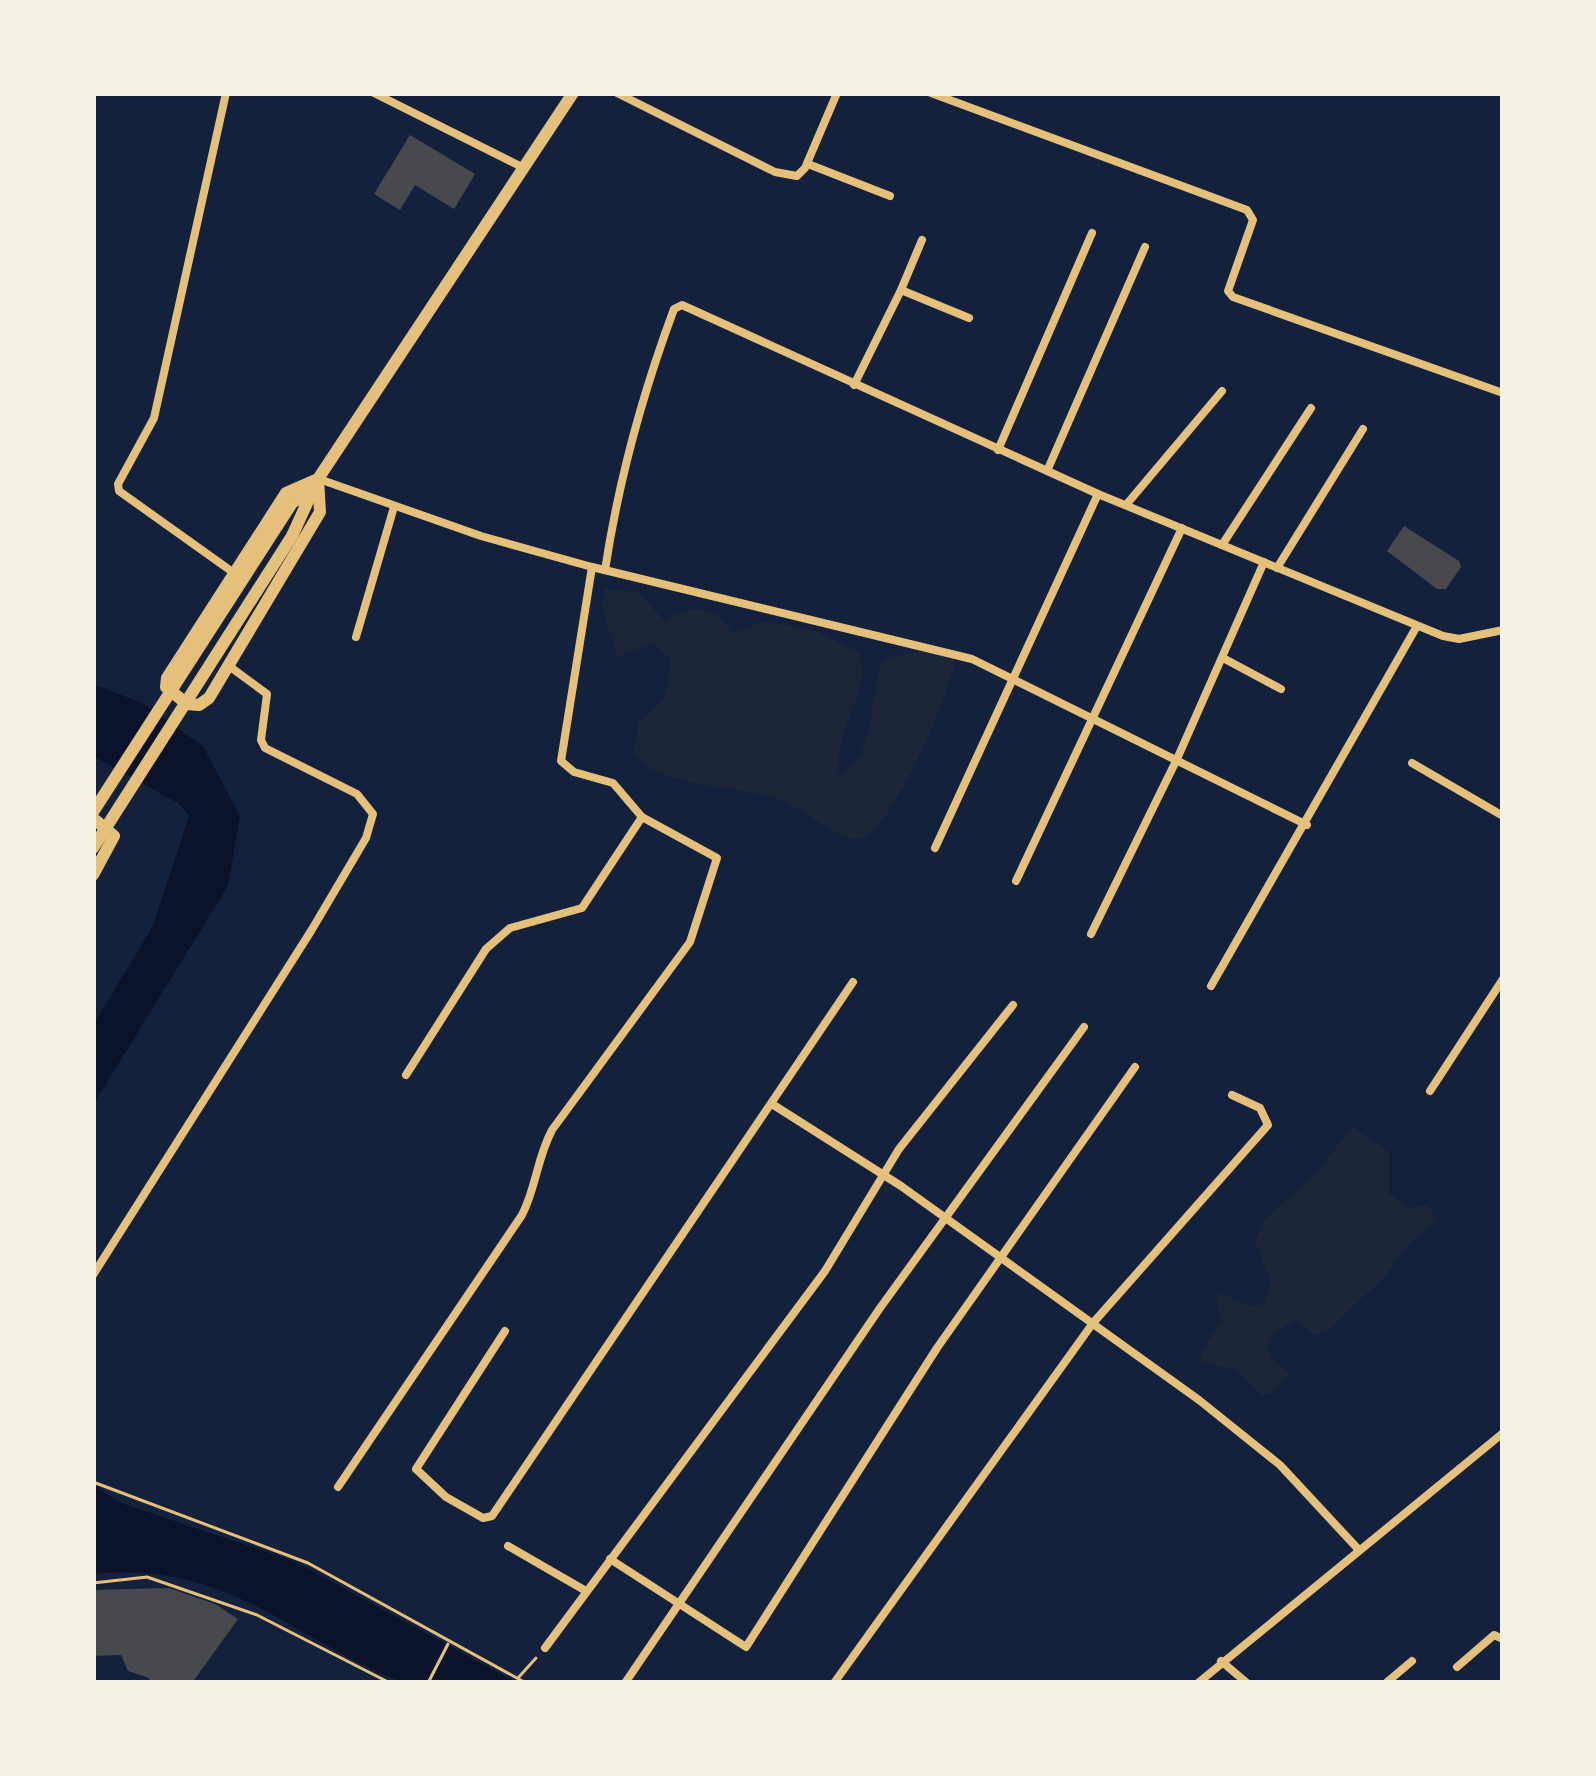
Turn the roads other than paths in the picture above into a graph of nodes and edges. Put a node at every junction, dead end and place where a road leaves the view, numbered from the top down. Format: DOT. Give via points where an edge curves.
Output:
graph roads {
  1 [pos="226,93"];
  2 [pos="374,93"];
  3 [pos="573,93"];
  4 [pos="616,93"];
  5 [pos="836,93"];
  6 [pos="932,93"];
  7 [pos="807,164"];
  8 [pos="522,167"];
  9 [pos="890,196"];
  10 [pos="1092,233"];
  11 [pos="922,240"];
  12 [pos="1144,247"];
  13 [pos="901,290"];
  14 [pos="969,318"];
  15 [pos="854,385"];
  16 [pos="1222,391"];
  17 [pos="1503,393"];
  18 [pos="1311,408"];
  19 [pos="1363,429"];
  20 [pos="998,450"];
  21 [pos="1047,471"];
  22 [pos="318,479"];
  23 [pos="310,493"];
  24 [pos="1098,494"];
  25 [pos="1125,505"];
  26 [pos="394,507"];
  27 [pos="1181,528"];
  28 [pos="1222,545"];
  29 [pos="1264,562"];
  30 [pos="592,567"];
  31 [pos="1276,568"];
  32 [pos="605,570"];
  33 [pos="235,573"];
  34 [pos="1417,626"];
  35 [pos="1503,630"];
  36 [pos="356,637"];
  37 [pos="1222,658"];
  38 [pos="229,665"];
  39 [pos="1013,677"];
  40 [pos="1281,689"];
  41 [pos="1092,716"];
  42 [pos="1178,759"];
  43 [pos="1412,763"];
  44 [pos="93,815"];
  45 [pos="1503,816"];
  46 [pos="642,818"];
  47 [pos="1307,825"];
  48 [pos="93,848"];
  49 [pos="935,848"];
  50 [pos="93,875"];
  51 [pos="1016,881"];
  52 [pos="1091,934"];
  53 [pos="1503,979"];
  54 [pos="853,982"];
  55 [pos="1211,986"];
  56 [pos="1012,1005"];
  57 [pos="1084,1027"];
  58 [pos="1135,1067"];
  59 [pos="406,1075"];
  60 [pos="1430,1091"];
  61 [pos="1232,1095"];
  62 [pos="772,1104"];
  63 [pos="882,1174"];
  64 [pos="945,1218"];
  65 [pos="998,1257"];
  66 [pos="93,1275"];
  67 [pos="1094,1323"];
  68 [pos="505,1331"];
  69 [pos="1503,1433"];
  70 [pos="338,1487"];
  71 [pos="508,1546"];
  72 [pos="1359,1550"];
  73 [pos="610,1558"];
  74 [pos="586,1591"];
  75 [pos="677,1606"];
  76 [pos="1503,1639"];
  77 [pos="545,1648"];
  78 [pos="1221,1661"];
  79 [pos="1412,1661"];
  80 [pos="1457,1667"];
  81 [pos="625,1683"];
  82 [pos="834,1683"];
  83 [pos="1198,1683"];
  84 [pos="1246,1683"];
  85 [pos="1386,1683"];
  1 -- 33 [label="street" via="154,418 118,484"];
  2 -- 8 [label="street"];
  3 -- 8 [label="main road"];
  4 -- 7 [label="street" via="775,172 797,176"];
  5 -- 7 [label="street"];
  6 -- 17 [label="street" via="1247,210 1253,220 1228,290"];
  7 -- 9 [label="street"];
  8 -- 22 [label="main road"];
  10 -- 20 [label="street"];
  11 -- 13 [label="street"];
  12 -- 21 [label="street"];
  13 -- 14 [label="street"];
  13 -- 15 [label="street"];
  15 -- 20 [label="street"];
  15 -- 32 [label="street" via="675,307 620,471"];
  16 -- 25 [label="street"];
  18 -- 28 [label="street"];
  19 -- 31 [label="street"];
  20 -- 21 [label="street"];
  21 -- 24 [label="street"];
  22 -- 23 [label="main road"];
  22 -- 26 [label="street"];
  22 -- 33 [label="main road" via="286,494"];
  22 -- 38 [label="main road" via="320,512"];
  23 -- 44 [label="main road" via="292,503"];
  23 -- 48 [label="main road" via="292,536"];
  24 -- 25 [label="street"];
  24 -- 39 [label="street"];
  25 -- 27 [label="street"];
  26 -- 30 [label="street"];
  26 -- 36 [label="street"];
  27 -- 28 [label="street"];
  27 -- 41 [label="street"];
  28 -- 29 [label="street"];
  29 -- 31 [label="street"];
  29 -- 37 [label="street"];
  30 -- 32 [label="street"];
  30 -- 46 [label="street" via="561,761 613,783"];
  31 -- 34 [label="street"];
  32 -- 39 [label="street" via="973,658"];
  33 -- 38 [label="main road" via="166,687 199,704"];
  34 -- 35 [label="street" via="1459,639"];
  34 -- 47 [label="street"];
  37 -- 40 [label="street"];
  37 -- 42 [label="street"];
  38 -- 66 [label="street" via="266,694 265,748 357,794 372,819 311,931"];
  39 -- 41 [label="street"];
  39 -- 49 [label="street"];
  41 -- 42 [label="street"];
  41 -- 51 [label="street"];
  42 -- 47 [label="street"];
  42 -- 52 [label="street"];
  43 -- 45 [label="street"];
  44 -- 50 [label="main road" via="114,836"];
  46 -- 59 [label="street" via="582,908 510,928 486,950"];
  46 -- 70 [label="street" via="717,856 690,942 552,1130 522,1215"];
  47 -- 55 [label="street"];
  53 -- 60 [label="street"];
  54 -- 62 [label="street"];
  56 -- 63 [label="street"];
  57 -- 64 [label="street"];
  58 -- 65 [label="street"];
  61 -- 67 [label="street" via="1259,1108 1268,1125"];
  62 -- 63 [label="street"];
  62 -- 68 [label="street" via="492,1516 483,1518 416,1469"];
  63 -- 64 [label="street"];
  63 -- 73 [label="street" via="825,1271"];
  64 -- 65 [label="street"];
  64 -- 75 [label="street"];
  65 -- 67 [label="street"];
  65 -- 75 [label="street" via="749,1644"];
  67 -- 72 [label="street" via="1280,1465"];
  67 -- 82 [label="street"];
  69 -- 72 [label="street"];
  71 -- 74 [label="street"];
  72 -- 78 [label="street"];
  73 -- 74 [label="street"];
  73 -- 75 [label="street"];
  74 -- 77 [label="street"];
  75 -- 81 [label="street"];
  76 -- 80 [label="street" via="1494,1635"];
  78 -- 83 [label="street"];
  78 -- 84 [label="street"];
  79 -- 85 [label="street"];
}
